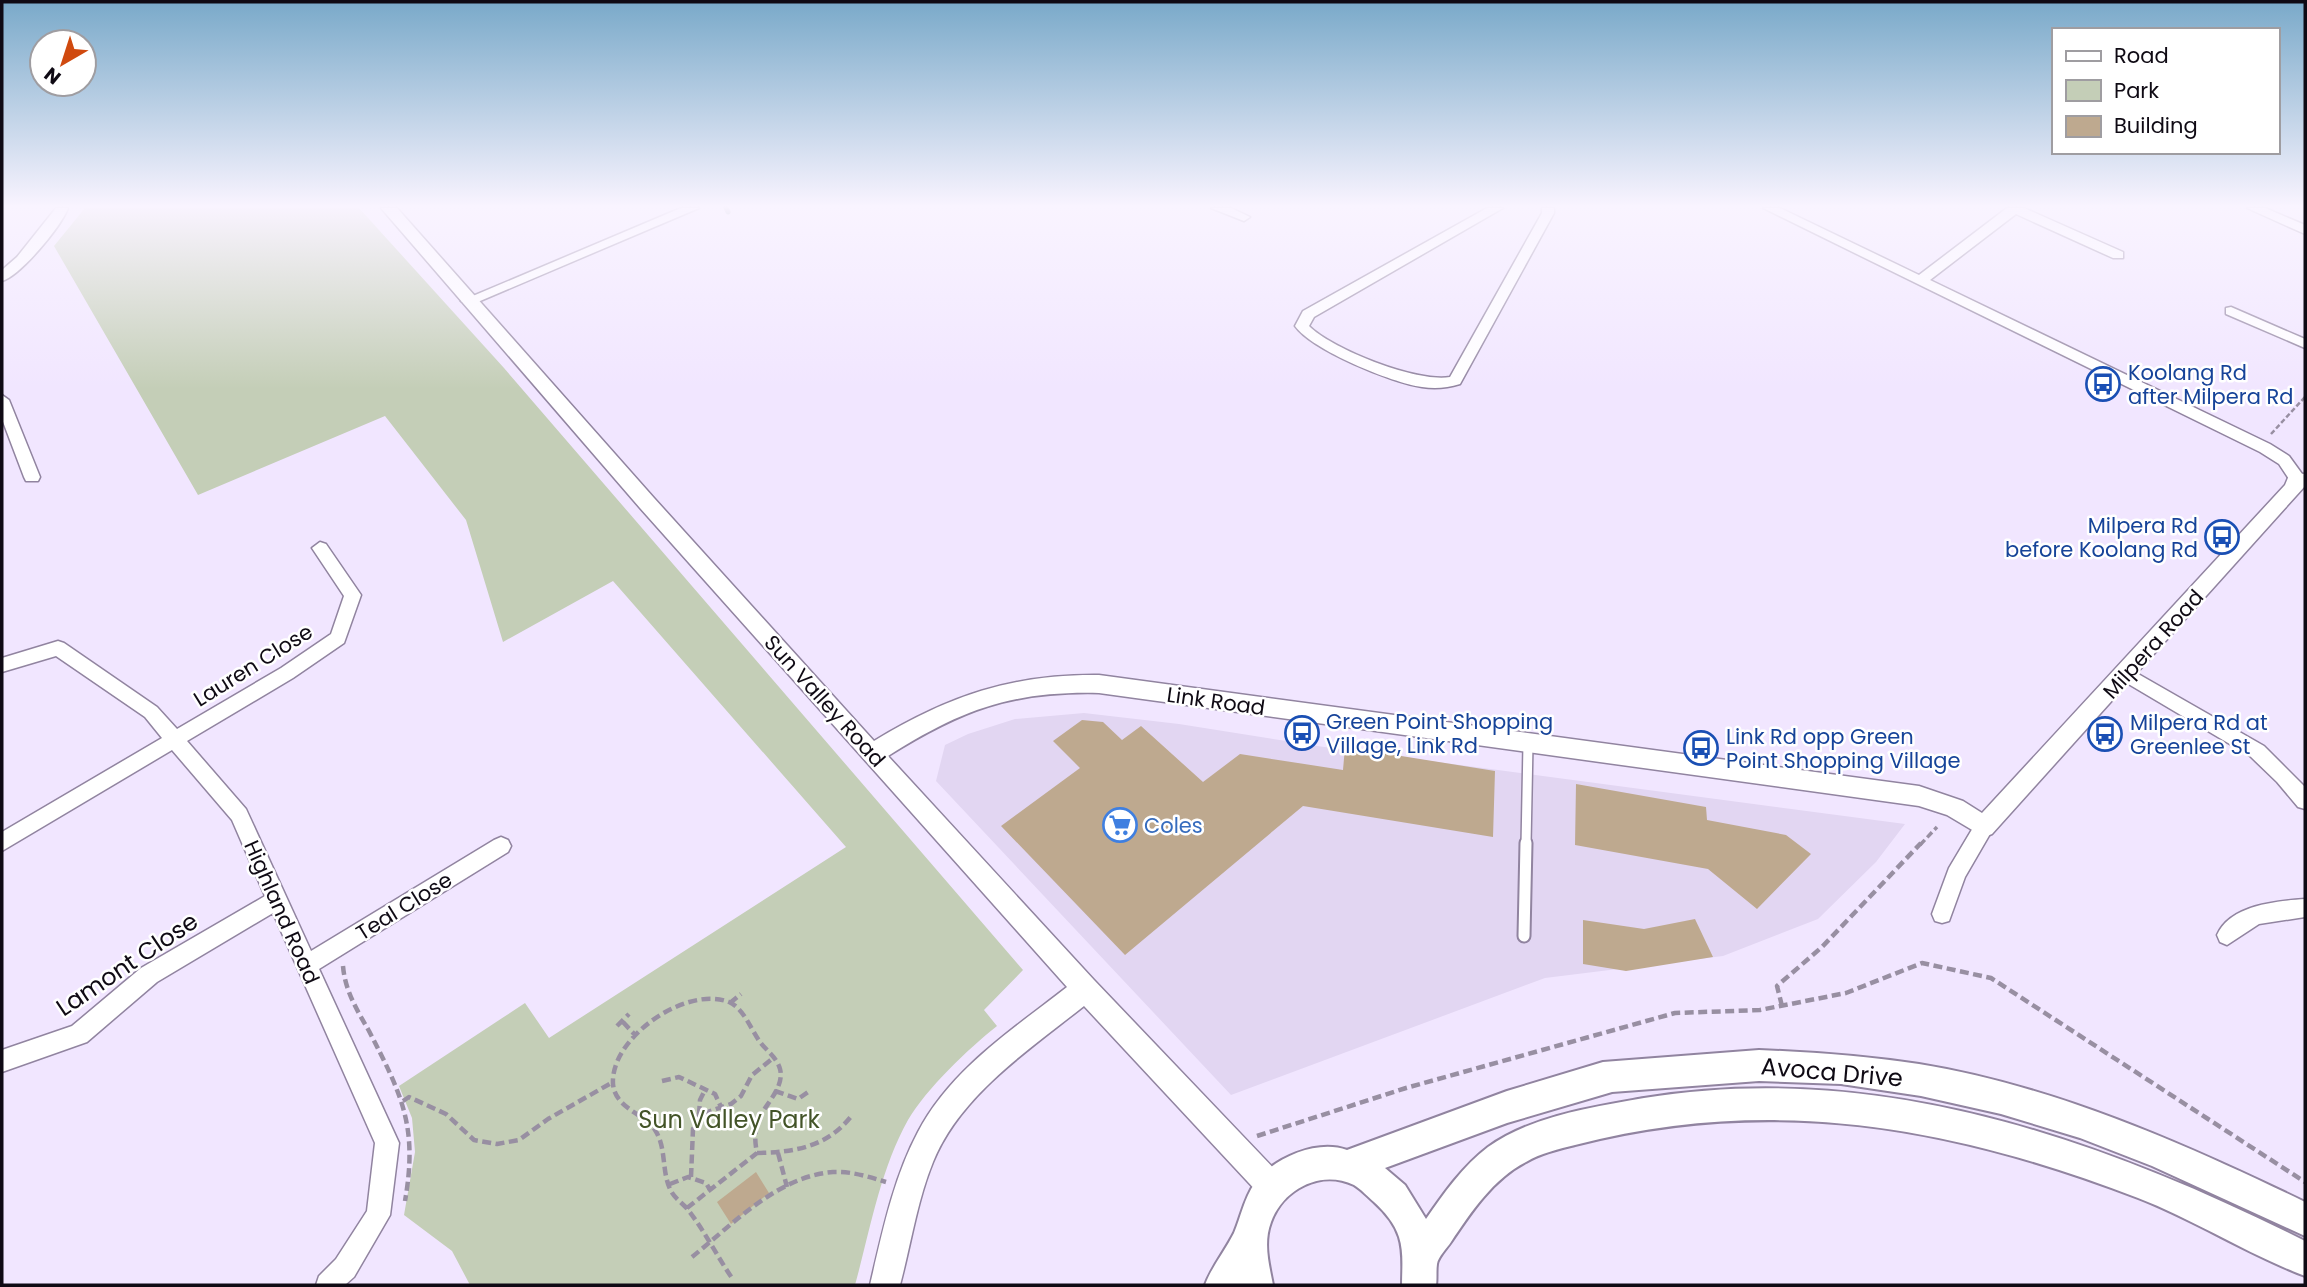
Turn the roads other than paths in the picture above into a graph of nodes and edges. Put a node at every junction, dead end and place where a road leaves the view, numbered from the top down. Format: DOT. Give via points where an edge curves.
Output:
graph roads {
  1 [pos="440,268"];
  2 [pos="548,268"];
  3 [pos="1390,268"];
  4 [pos="1518,268"];
  5 [pos="1891,268"];
  6 [pos="1937,268"];
  7 [pos="1919,282"];
  8 [pos="468,301"];
  9 [pos="2231,311"];
  10 [pos="2305,344"];
  11 [pos="2,400"];
  12 [pos="32,477"];
  13 [pos="2301,479"];
  14 [pos="320,548"];
  15 [pos="2,665"];
  16 [pos="2126,674"];
  17 [pos="174,740"];
  18 [pos="1528,744"];
  19 [pos="872,754"];
  20 [pos="2305,801"];
  21 [pos="1984,827"];
  22 [pos="2,842"];
  23 [pos="501,846"];
  24 [pos="277,900"];
  25 [pos="2305,908"];
  26 [pos="1942,914"];
  27 [pos="2227,934"];
  28 [pos="1524,936"];
  29 [pos="306,966"];
  30 [pos="1085,989"];
  31 [pos="2,1060"];
  32 [pos="1349,1165"];
  33 [pos="1271,1186"];
  34 [pos="2305,1219"];
  35 [pos="1249,1239"];
  36 [pos="2305,1259"];
  37 [pos="1420,1271"];
  38 [pos="328,1285"];
  39 [pos="885,1285"];
  40 [pos="1222,1285"];
  41 [pos="1256,1285"];
  1 -- 8 [label="street, Sun Valley Road"];
  2 -- 8 [label="street"];
  3 -- 4 [label="street" via="1308,314 1302,326 1366,365 1432,384 1455,381"];
  5 -- 7 [label="street"];
  6 -- 7 [label="street"];
  7 -- 13 [label="street" via="2265,448"];
  8 -- 19 [label="street, Sun Valley Road"];
  9 -- 10 [label="street"];
  11 -- 12 [label="street"];
  13 -- 16 [label="street, Milpera Road"];
  14 -- 17 [label="street, Lauren Close" via="353,595 338,638"];
  15 -- 17 [label="street, Highland Road" via="58,648 151,712"];
  16 -- 20 [label="street" via="2257,751"];
  16 -- 21 [label="street, Milpera Road"];
  17 -- 22 [label="street"];
  17 -- 24 [label="street, Highland Road" via="239,815"];
  18 -- 19 [label="street, Link Road" via="1077,682 987,694 927,719"];
  18 -- 21 [label="street, Link Road" via="1919,796 1955,808"];
  18 -- 28 [label="lane"];
  19 -- 30 [label="street, Sun Valley Road"];
  21 -- 26 [label="street, Milpera Road" via="1956,874"];
  23 -- 29 [label="street, Teal Close"];
  24 -- 29 [label="street, Highland Road"];
  24 -- 31 [label="street, Lamont Close" via="149,975 79,1034"];
  25 -- 27 [label="street" via="2261,913 2241,921"];
  29 -- 38 [label="street, Highland Road" via="387,1143 378,1215 345,1268"];
  30 -- 33 [label="street, Sun Valley Road"];
  30 -- 39 [label="street" via="958,1099 928,1141"];
  32 -- 33 [label="main road" via="1320,1162 1291,1171"];
  32 -- 34 [label="main road, Avoca Drive" via="1486,1112 1606,1078 1719,1065 1792,1066 1912,1079 2052,1113 2120,1136"];
  32 -- 37 [label="main road" via="1379,1180 1410,1218"];
  33 -- 35 [label="main road" via="1256,1209"];
  35 -- 40 [label="main road"];
  35 -- 41 [label="main road"];
  36 -- 37 [label="main road, Avoca Drive" via="2104,1166 1896,1114 1822,1103 1757,1100 1689,1105 1623,1117 1553,1134 1502,1158 1464,1196"];
}
